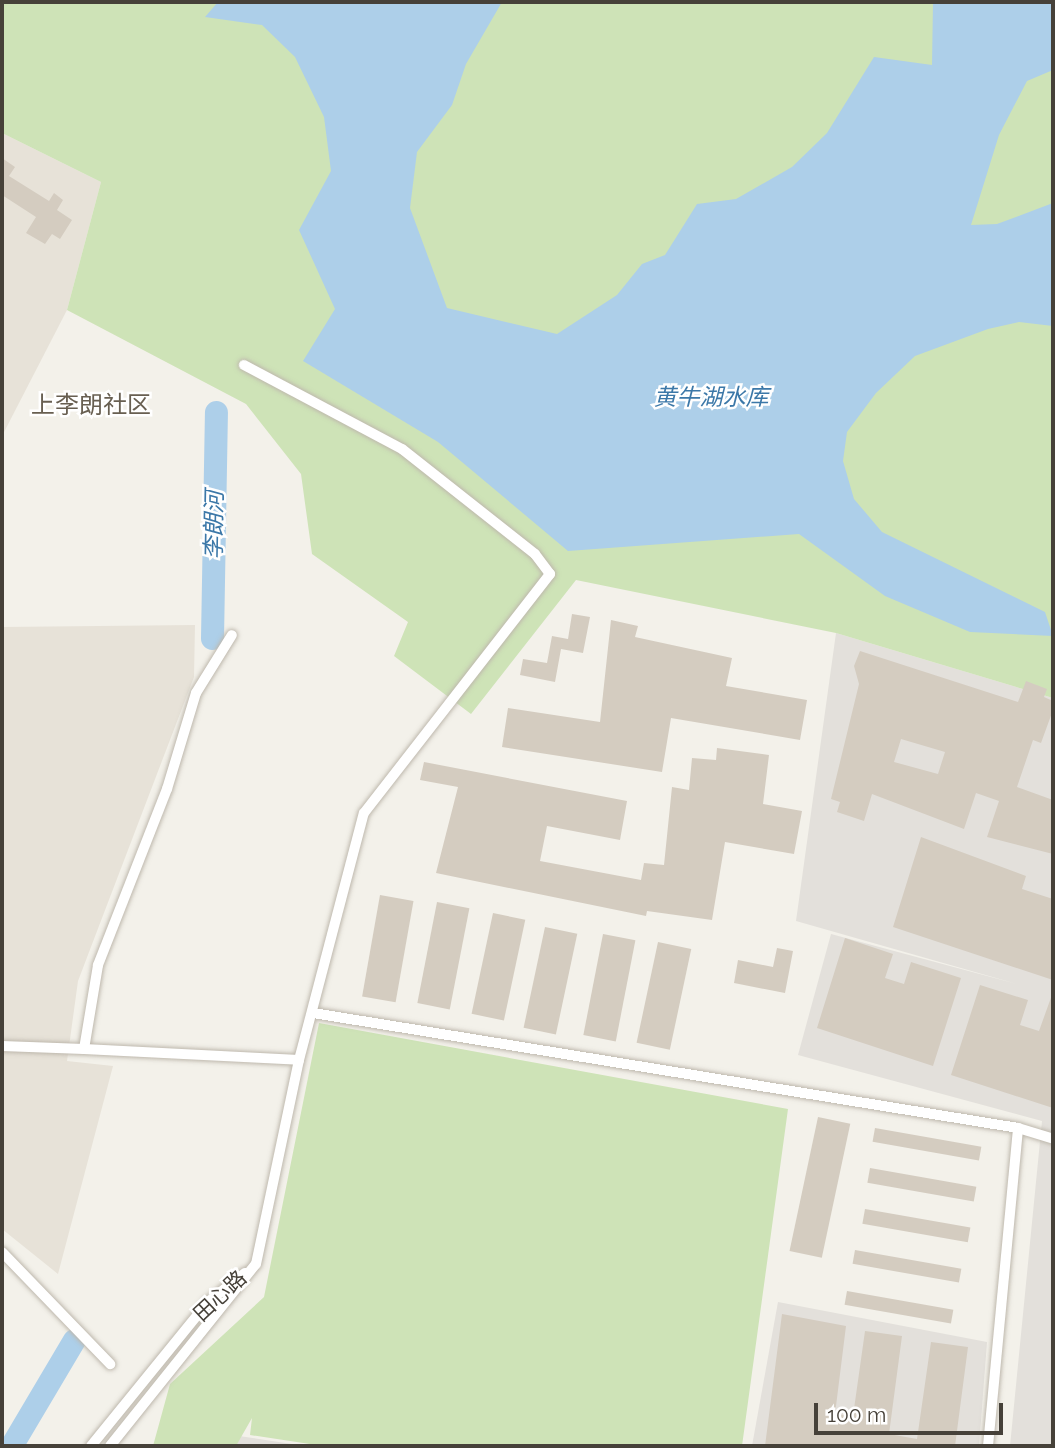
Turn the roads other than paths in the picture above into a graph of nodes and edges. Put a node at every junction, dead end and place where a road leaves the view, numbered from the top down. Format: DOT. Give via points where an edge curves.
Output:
graph roads {
  1 [pos="244,365"];
  2 [pos="232,635"];
  3 [pos="313,1013"];
  4 [pos="2,1046"];
  5 [pos="84,1049"];
  6 [pos="299,1060"];
  7 [pos="1018,1128"];
  8 [pos="1053,1139"];
  9 [pos="2,1252"];
  10 [pos="256,1264"];
  11 [pos="110,1364"];
  12 [pos="91,1446"];
  13 [pos="110,1446"];
  14 [pos="988,1446"];
  1 -- 3 [label="street" via="402,449 535,554 550,574 365,813"];
  2 -- 5 [label="street" via="197,693 167,789 98,965"];
  3 -- 6 [label="street"];
  3 -- 7 [label="street"];
  4 -- 5 [label="street"];
  5 -- 6 [label="street"];
  6 -- 10 [label="street"];
  7 -- 8 [label="street"];
  7 -- 14 [label="street"];
  9 -- 11 [label="street" via="63,1308"];
  10 -- 12 [label="street, 田心路" via="208,1302"];
  10 -- 13 [label="street, 田心路"];
}
